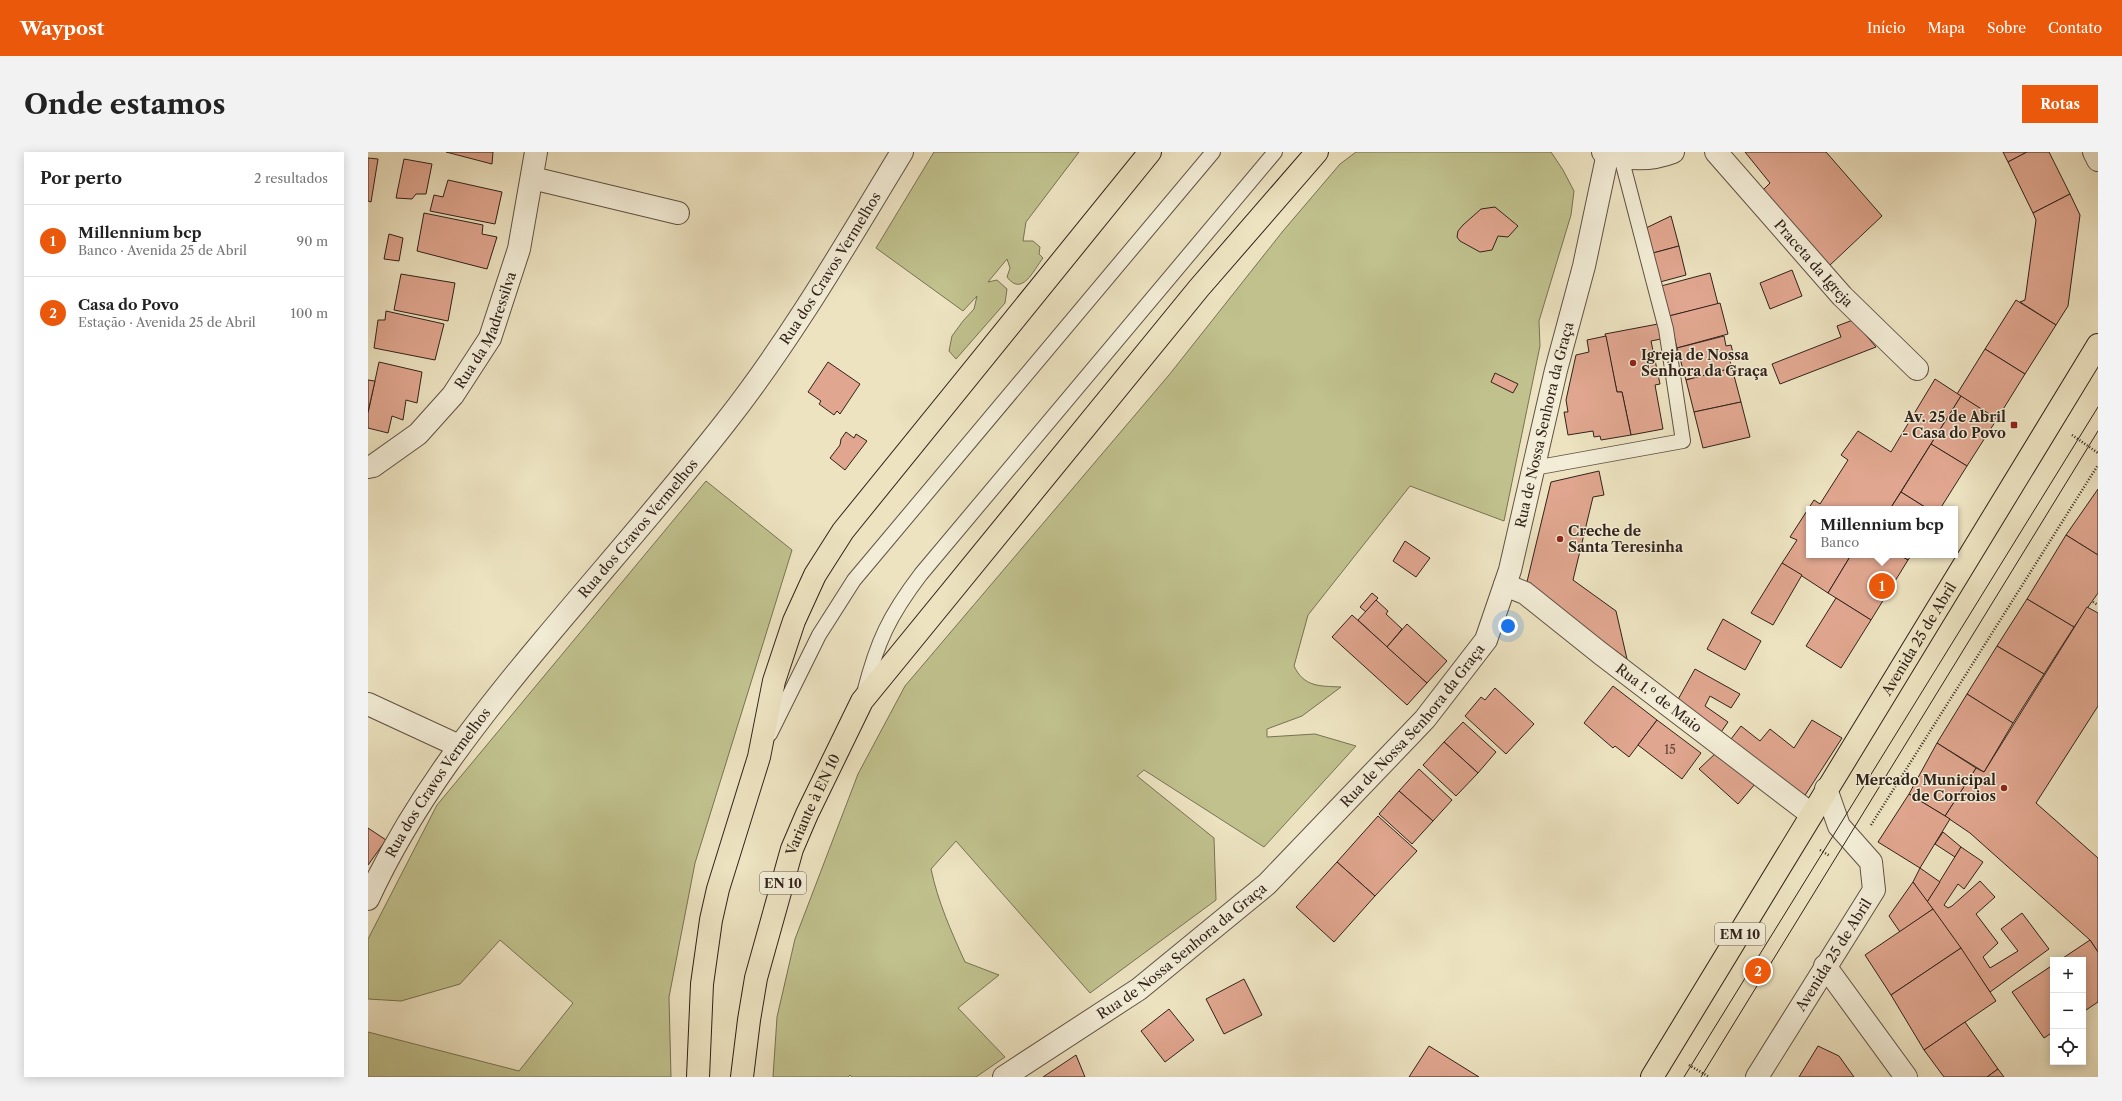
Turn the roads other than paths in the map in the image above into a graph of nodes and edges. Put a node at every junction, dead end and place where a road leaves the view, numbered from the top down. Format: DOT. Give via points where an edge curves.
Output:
graph roads {
  1 [pos="536,152"];
  2 [pos="902,152"];
  3 [pos="1150,152"];
  4 [pos="1212,152"];
  5 [pos="1275,152"];
  6 [pos="1317,152"];
  7 [pos="1673,152"];
  8 [pos="1716,152"];
  9 [pos="2094,152"];
  10 [pos="1611,154"];
  11 [pos="2098,160"];
  12 [pos="532,178"];
  13 [pos="678,213"];
  14 [pos="2098,345"];
  15 [pos="1917,369"];
  16 [pos="368,467"];
  17 [pos="1534,468"];
  18 [pos="1505,585"];
  19 [pos="862,702"];
  20 [pos="368,704"];
  21 [pos="458,746"];
  22 [pos="759,757"];
  23 [pos="1826,789"];
  24 [pos="1811,814"];
  25 [pos="368,899"];
  26 [pos="1825,966"];
  27 [pos="698,1077"];
  28 [pos="742,1077"];
  29 [pos="1004,1077"];
  30 [pos="1652,1077"];
  31 [pos="1757,1077"];
  32 [pos="1906,1077"];
  1 -- 12 [label="street, Rua da Madressilva"];
  2 -- 21 [label="street, Rua dos Cravos Vermelhos" via="814,297 726,422"];
  3 -- 22 [label="main road" via="843,531 819,568 794,621 774,681"];
  4 -- 22 [label="lane" via="854,580 819,635"];
  5 -- 19 [label="lane" via="900,600 884,628"];
  6 -- 19 [label="main road, Variante à EN 10" via="1199,288"];
  7 -- 10 [label="street" via="1648,158"];
  8 -- 15 [label="street, Praceta da Igreja" via="1842,296"];
  9 -- 11 [label="street"];
  10 -- 17 [label="street, Rua de Nossa Senhora da Graça"];
  10 -- 17 [label="lane" via="1666,329 1683,441"];
  12 -- 13 [label="street"];
  12 -- 16 [label="street, Rua da Madressilva" via="519,249 490,338 453,395 418,434"];
  14 -- 23 [label="main road, Avenida 25 de Abril / EM 10"];
  17 -- 18 [label="street, Rua de Nossa Senhora da Graça"];
  18 -- 24 [label="street, Rua 1.º de Maio" via="1525,593"];
  18 -- 29 [label="street, Rua de Nossa Senhora da Graça" via="1486,640 1425,719 1267,884 1139,989"];
  19 -- 28 [label="main road, Variante à EN 10 / EN 10" via="792,849 756,978"];
  20 -- 21 [label="street"];
  21 -- 25 [label="street, Rua dos Cravos Vermelhos" via="387,858"];
  22 -- 27 [label="main road" via="718,889 711,920 700,1011"];
  23 -- 24 [label="main road, Avenida 25 de Abril / EM 10"];
  23 -- 26 [label="street, Avenida 25 de Abril" via="1839,826 1871,862 1874,890"];
  24 -- 30 [label="main road, Avenida 25 de Abril / EM 10"];
  26 -- 31 [label="street, Avenida 25 de Abril"];
  26 -- 32 [label="street"];
}
